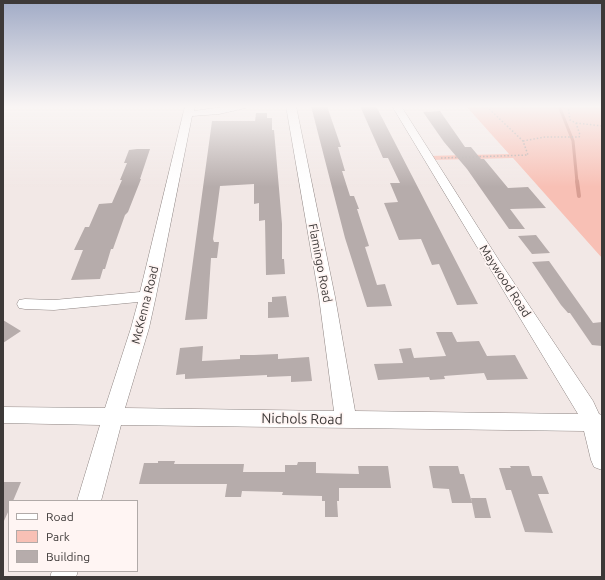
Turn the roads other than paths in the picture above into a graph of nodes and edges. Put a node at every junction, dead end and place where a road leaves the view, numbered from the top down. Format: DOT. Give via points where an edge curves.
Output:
graph roads {
  1 [pos="184,133"];
  2 [pos="296,133"];
  3 [pos="413,133"];
  4 [pos="148,296"];
  5 [pos="25,304"];
  6 [pos="3,415"];
  7 [pos="113,416"];
  8 [pos="346,420"];
  9 [pos="597,423"];
  10 [pos="602,460"];
  11 [pos="89,500"];
  1 -- 4 [label="street, McKenna Road"];
  2 -- 8 [label="street, Flamingo Road" via="327,297"];
  3 -- 9 [label="street, Maywood Road"];
  4 -- 5 [label="street" via="54,305"];
  4 -- 7 [label="street, McKenna Road"];
  6 -- 7 [label="street, Nichols Road"];
  7 -- 8 [label="street, Nichols Road"];
  7 -- 11 [label="street, McKenna Road"];
  8 -- 9 [label="street, Nichols Road"];
  9 -- 10 [label="street, Maywood Road"];
}
